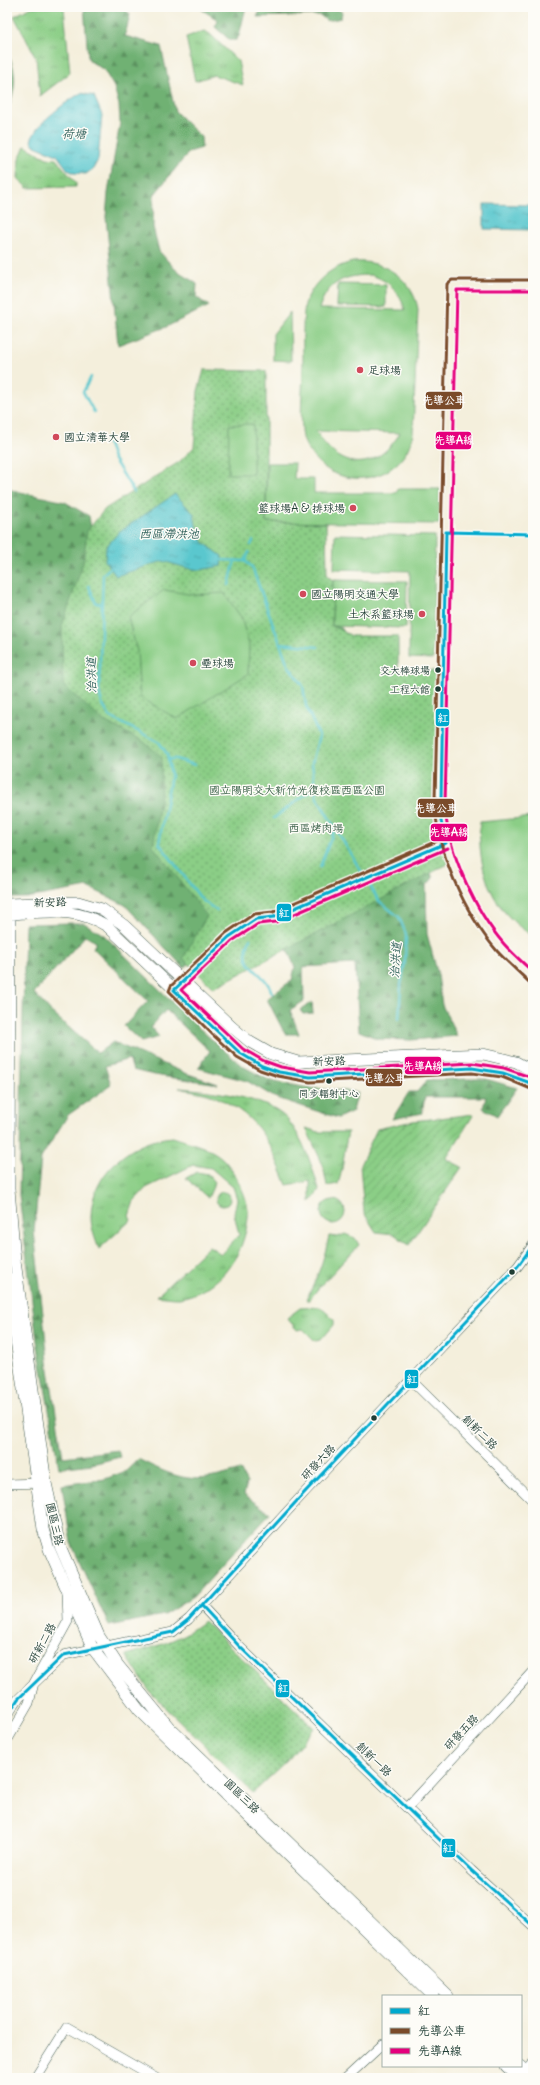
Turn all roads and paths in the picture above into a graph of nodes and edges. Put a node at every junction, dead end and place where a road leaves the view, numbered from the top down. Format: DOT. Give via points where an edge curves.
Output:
graph roads {
  1 [pos="9,909"];
  2 [pos="533,1071"];
  3 [pos="533,1084"];
  4 [pos="533,1245"];
  5 [pos="7,1277"];
  6 [pos="411,1380"];
  7 [pos="41,1483"];
  8 [pos="7,1484"];
  9 [pos="533,1501"];
  10 [pos="67,1590"];
  11 [pos="202,1606"];
  12 [pos="105,1646"];
  13 [pos="93,1649"];
  14 [pos="533,1671"];
  15 [pos="34,1683"];
  16 [pos="7,1716"];
  17 [pos="7,1741"];
  18 [pos="407,1808"];
  19 [pos="533,1926"];
  20 [pos="439,1994"];
  21 [pos="382,2045"];
  22 [pos="509,2067"];
  23 [pos="525,2072"];
  24 [pos="35,2078"];
  25 [pos="156,2078"];
  26 [pos="346,2078"];
  1 -- 2 [label="street, 新安路" via="78,902 102,909 125,926 232,1027 271,1054 298,1062 483,1054 516,1062"];
  1 -- 3 [label="street, 新安路" via="79,913 107,926 245,1056 261,1066 287,1074 310,1077 490,1069"];
  1 -- 7 [label="street, 園區三路" via="9,1190"];
  4 -- 6 [label="street, 研發六路" via="518,1266"];
  5 -- 7 [label="street, 園區三路"];
  6 -- 9 [label="street, 創新二路"];
  6 -- 11 [label="street, 研發六路"];
  7 -- 8 [label="street"];
  7 -- 10 [label="street, 園區三路" via="43,1529"];
  7 -- 12 [label="street, 園區三路" via="64,1559"];
  10 -- 13 [label="street, 園區三路"];
  10 -- 15 [label="street, 研新二路" via="68,1621"];
  11 -- 12 [label="street, 研發六路" via="173,1632"];
  11 -- 18 [label="street, 創新一路" via="239,1646"];
  12 -- 13 [label="street, 研發六路"];
  12 -- 20 [label="street, 園區三路" via="169,1727"];
  13 -- 15 [label="street, 研新二路" via="64,1656"];
  13 -- 20 [label="street, 園區三路" via="140,1710"];
  14 -- 18 [label="street, 研發五路"];
  15 -- 16 [label="street, 研新二路" via="18,1699"];
  15 -- 17 [label="street, 研新二路" via="30,1703"];
  18 -- 19 [label="street, 創新一路"];
  21 -- 26 [label="street"];
  22 -- 23 [label="street"];
  24 -- 25 [label="street" via="67,2027"];
}
